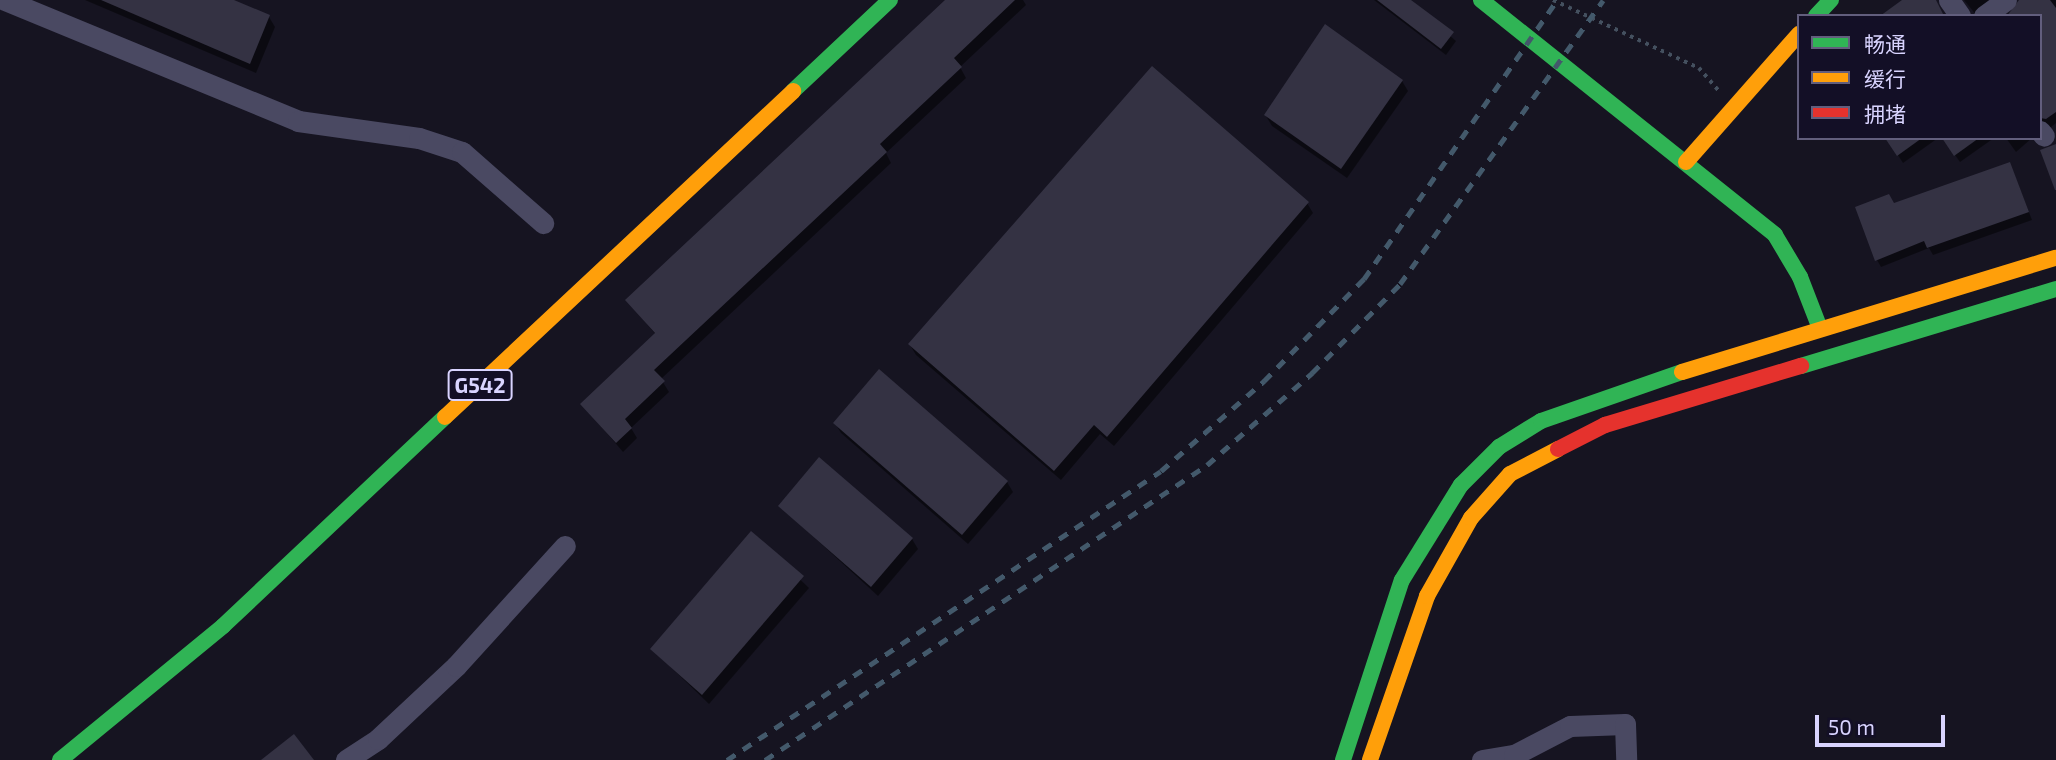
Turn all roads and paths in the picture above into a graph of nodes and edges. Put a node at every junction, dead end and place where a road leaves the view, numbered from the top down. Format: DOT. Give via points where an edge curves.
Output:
graph roads {
  1 [pos="5,0"];
  2 [pos="890,0"];
  3 [pos="1481,0"];
  4 [pos="1553,0"];
  5 [pos="1831,0"];
  6 [pos="2006,0"];
  7 [pos="1818,14"];
  8 [pos="1987,14"];
  9 [pos="1797,36"];
  10 [pos="1732,106"];
  11 [pos="1686,162"];
  12 [pos="543,223"];
  13 [pos="2056,258"];
  14 [pos="2056,289"];
  15 [pos="1819,326"];
  16 [pos="565,546"];
  17 [pos="60,760"];
  18 [pos="346,760"];
  19 [pos="1343,760"];
  20 [pos="1370,760"];
  21 [pos="1482,760"];
  22 [pos="1626,760"];
  1 -- 12 [label="street" via="298,121 419,138 462,152"];
  2 -- 17 [label="main road, G542" via="223,626"];
  3 -- 11 [label="main road"];
  4 -- 10 [label="path" via="1699,68"];
  5 -- 7 [label="main road"];
  6 -- 8 [label="street"];
  9 -- 10 [label="main road"];
  10 -- 11 [label="main road"];
  11 -- 15 [label="main road" via="1775,235 1800,277"];
  13 -- 15 [label="main road"];
  14 -- 20 [label="main road" via="1605,425 1510,474 1471,518 1427,596"];
  15 -- 19 [label="main road" via="1609,394 1541,421 1499,447 1461,485 1402,580"];
  16 -- 18 [label="street" via="456,666 378,739"];
  21 -- 22 [label="street" via="1514,755 1570,726 1625,724"];
}
